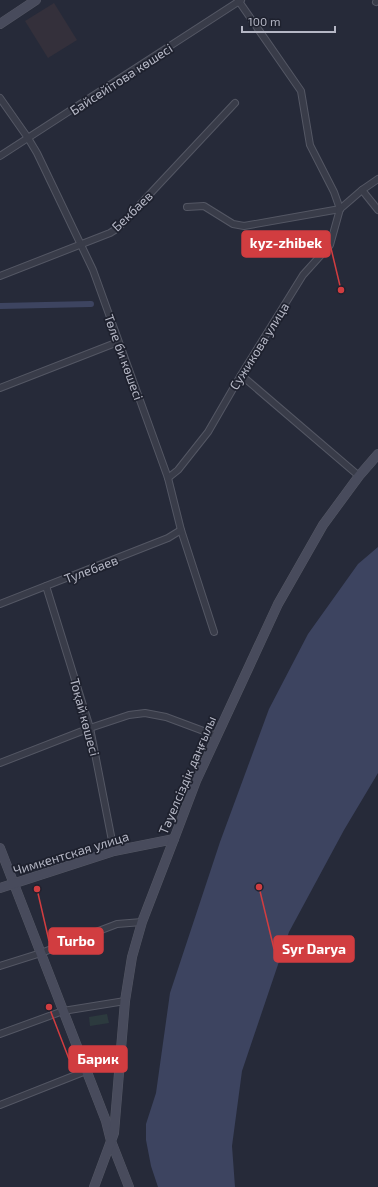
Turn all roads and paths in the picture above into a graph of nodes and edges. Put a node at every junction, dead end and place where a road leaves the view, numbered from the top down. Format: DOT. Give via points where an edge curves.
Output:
graph roads {
  1 [pos="36,0"];
  2 [pos="239,1"];
  3 [pos="0,24"];
  4 [pos="0,98"];
  5 [pos="235,103"];
  6 [pos="28,138"];
  7 [pos="0,156"];
  8 [pos="378,179"];
  9 [pos="362,190"];
  10 [pos="187,208"];
  11 [pos="340,209"];
  12 [pos="378,210"];
  13 [pos="80,245"];
  14 [pos="0,276"];
  15 [pos="118,342"];
  16 [pos="241,375"];
  17 [pos="0,388"];
  18 [pos="378,454"];
  19 [pos="359,476"];
  20 [pos="168,478"];
  21 [pos="181,530"];
  22 [pos="46,586"];
  23 [pos="0,604"];
  24 [pos="214,632"];
  25 [pos="90,728"];
  26 [pos="217,736"];
  27 [pos="0,763"];
  28 [pos="174,839"];
  29 [pos="0,848"];
  30 [pos="114,851"];
  31 [pos="14,884"];
  32 [pos="0,888"];
  33 [pos="142,922"];
  34 [pos="41,953"];
  35 [pos="0,966"];
  36 [pos="125,1001"];
  37 [pos="63,1011"];
  38 [pos="0,1034"];
  39 [pos="86,1070"];
  40 [pos="0,1106"];
  41 [pos="113,1137"];
  42 [pos="94,1187"];
  43 [pos="129,1187"];
  44 [pos="135,1187"];
  1 -- 3 [label="street"];
  2 -- 6 [label="street, Байсейітова көшесі"];
  2 -- 11 [label="street" via="301,91 310,145"];
  4 -- 6 [label="street, Төле би көшесі"];
  5 -- 13 [label="street, Бекбаев" via="118,228"];
  6 -- 7 [label="street, Байсейітова көшесі"];
  6 -- 13 [label="street, Төле би көшесі"];
  8 -- 9 [label="street"];
  9 -- 11 [label="street"];
  9 -- 12 [label="street"];
  10 -- 11 [label="street" via="204,206 233,224 244,226"];
  11 -- 16 [label="street, Сужикова улица" via="330,245 304,275"];
  13 -- 14 [label="street, Бекбаев"];
  13 -- 15 [label="street, Төле би көшесі" via="93,270"];
  15 -- 17 [label="street"];
  15 -- 20 [label="street, Төле би көшесі"];
  16 -- 19 [label="street"];
  16 -- 20 [label="street, Сужикова улица" via="208,432 178,470"];
  18 -- 19 [label="street, Тәуелсіздік даңғылы"];
  19 -- 26 [label="street, Тәуелсіздік даңғылы" via="323,525 281,598"];
  20 -- 21 [label="street, Төле би көшесі"];
  21 -- 22 [label="street, Тулебаев" via="168,538"];
  21 -- 24 [label="street, Төле би көшесі"];
  22 -- 23 [label="street, Тулебаев"];
  22 -- 25 [label="street, Тоқай көшесі"];
  25 -- 26 [label="street" via="145,712"];
  25 -- 27 [label="street"];
  25 -- 30 [label="street, Тоқай көшесі"];
  26 -- 28 [label="street, Тәуелсіздік даңғылы" via="196,781"];
  28 -- 30 [label="street, Чимкентская улица"];
  28 -- 33 [label="street, Тәуелсіздік даңғылы"];
  29 -- 31 [label="street"];
  30 -- 31 [label="street, Чимкентская улица"];
  31 -- 32 [label="street, Чимкентская улица"];
  31 -- 34 [label="street"];
  33 -- 34 [label="street" via="117,924"];
  33 -- 36 [label="street, Тәуелсіздік даңғылы" via="132,957"];
  34 -- 35 [label="street"];
  34 -- 37 [label="street"];
  36 -- 37 [label="street"];
  36 -- 41 [label="street, Тәуелсіздік даңғылы"];
  37 -- 38 [label="street"];
  37 -- 39 [label="street"];
  39 -- 40 [label="street"];
  39 -- 41 [label="street"];
  41 -- 42 [label="street"];
  41 -- 43 [label="street"];
  41 -- 44 [label="street"];
}
